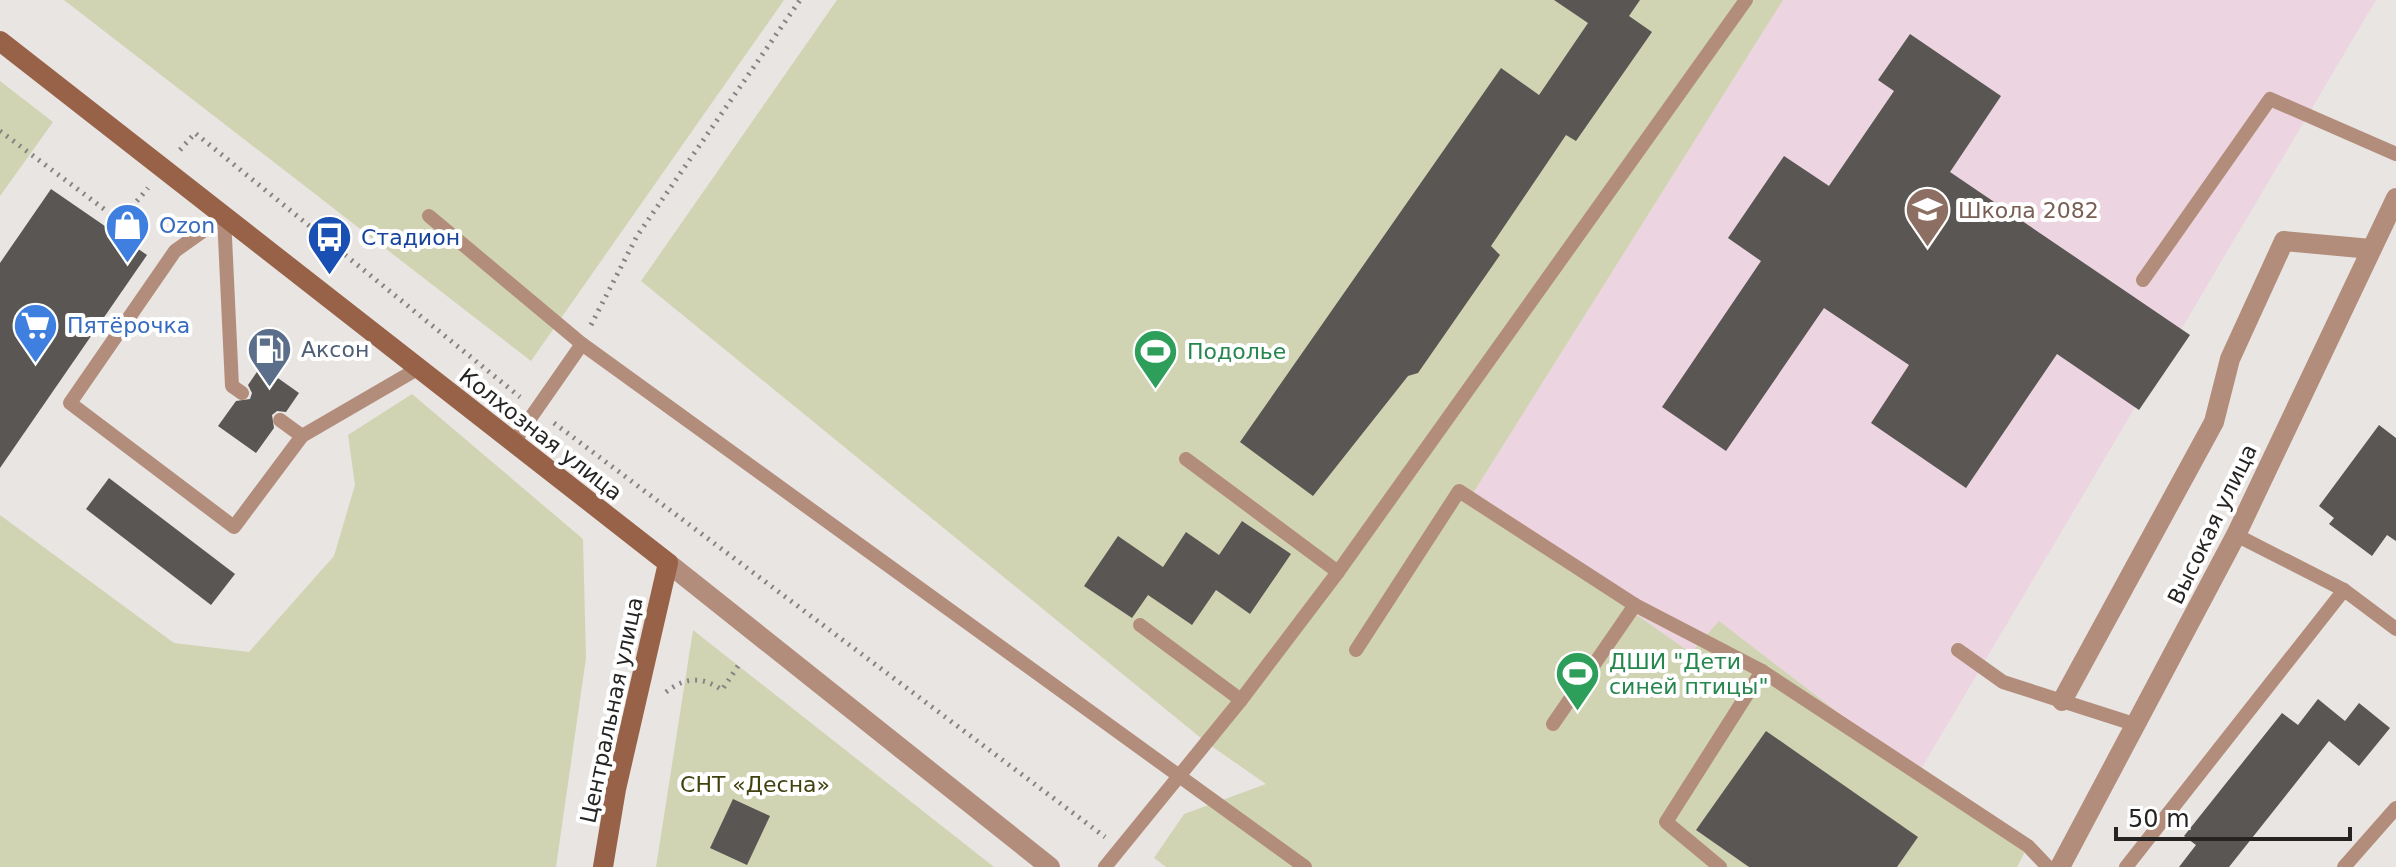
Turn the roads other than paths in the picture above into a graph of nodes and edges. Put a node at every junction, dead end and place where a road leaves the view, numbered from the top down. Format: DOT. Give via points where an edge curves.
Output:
graph roads {
  1 [pos="1746,0"];
  2 [pos="0,41"];
  3 [pos="2396,154"];
  4 [pos="2396,198"];
  5 [pos="224,216"];
  6 [pos="429,216"];
  7 [pos="2371,249"];
  8 [pos="2143,280"];
  9 [pos="582,344"];
  10 [pos="419,368"];
  11 [pos="242,393"];
  12 [pos="280,420"];
  13 [pos="302,436"];
  14 [pos="513,443"];
  15 [pos="1186,459"];
  16 [pos="2236,535"];
  17 [pos="668,563"];
  18 [pos="1338,572"];
  19 [pos="2344,590"];
  20 [pos="1635,605"];
  21 [pos="1140,625"];
  22 [pos="2396,629"];
  23 [pos="1356,650"];
  24 [pos="1958,650"];
  25 [pos="1762,671"];
  26 [pos="1241,700"];
  27 [pos="2062,701"];
  28 [pos="1553,724"];
  29 [pos="2137,725"];
  30 [pos="1181,775"];
  31 [pos="2396,808"];
  32 [pos="603,867"];
  33 [pos="1050,867"];
  34 [pos="1105,867"];
  35 [pos="1305,867"];
  36 [pos="1720,867"];
  37 [pos="2048,867"];
  38 [pos="2060,867"];
  39 [pos="2126,867"];
  40 [pos="2344,867"];
  1 -- 18 [label="lane"];
  2 -- 5 [label="street, Колхозная улица"];
  3 -- 8 [label="lane" via="2270,99"];
  4 -- 7 [label="street, Высокая улица"];
  5 -- 10 [label="street, Колхозная улица"];
  5 -- 11 [label="lane" via="232,386"];
  5 -- 13 [label="lane" via="175,251 70,403 234,527"];
  6 -- 9 [label="lane"];
  7 -- 16 [label="street, Высокая улица"];
  7 -- 27 [label="street" via="2284,241 2230,359 2214,422"];
  9 -- 14 [label="lane"];
  9 -- 30 [label="lane"];
  10 -- 13 [label="lane"];
  10 -- 14 [label="street, Колхозная улица"];
  12 -- 13 [label="lane"];
  14 -- 17 [label="street, Колхозная улица"];
  15 -- 18 [label="lane"];
  16 -- 19 [label="lane"];
  16 -- 29 [label="street, Высокая улица"];
  17 -- 32 [label="street, Центральная улица"];
  17 -- 33 [label="street, Колхозная улица"];
  18 -- 26 [label="lane"];
  19 -- 22 [label="lane"];
  19 -- 39 [label="lane"];
  20 -- 23 [label="lane" via="1459,491"];
  20 -- 25 [label="lane"];
  20 -- 28 [label="lane"];
  21 -- 26 [label="lane"];
  24 -- 27 [label="lane" via="2003,682"];
  25 -- 36 [label="lane" via="1666,822"];
  25 -- 37 [label="lane" via="2028,846"];
  26 -- 30 [label="lane"];
  27 -- 29 [label="lane"];
  29 -- 38 [label="street, Высокая улица"];
  30 -- 34 [label="lane"];
  30 -- 35 [label="lane"];
  31 -- 40 [label="lane"];
}
